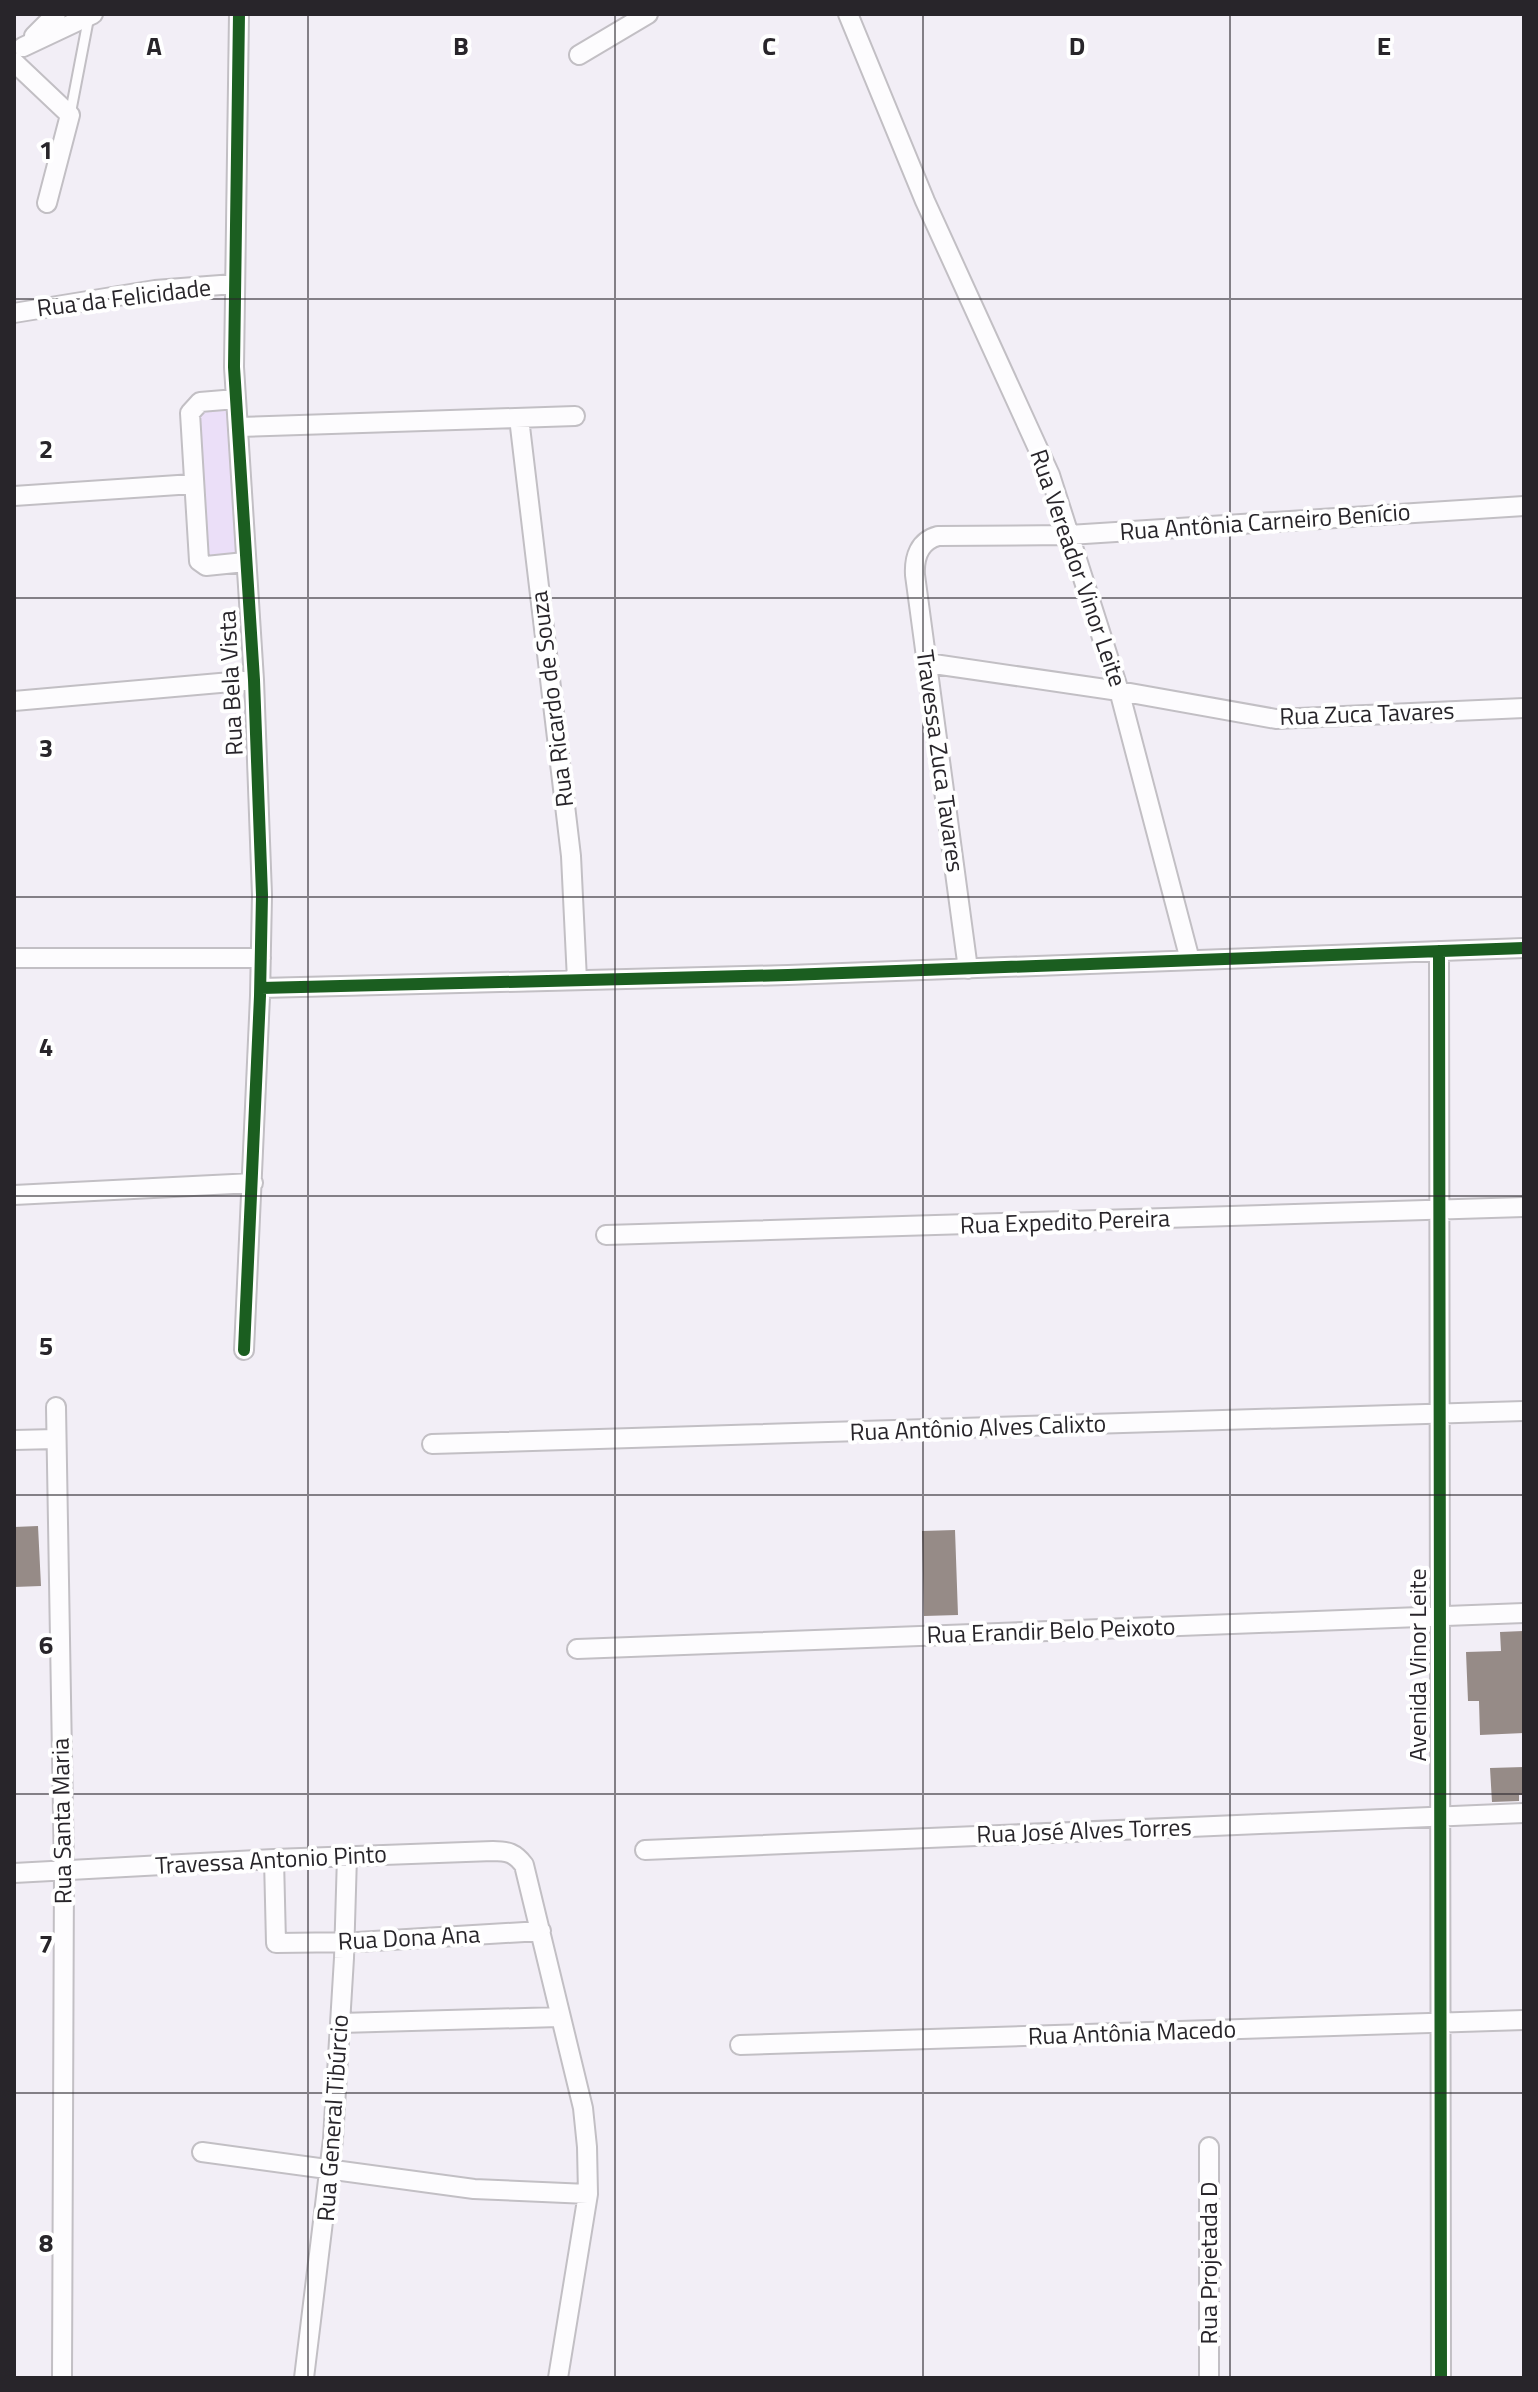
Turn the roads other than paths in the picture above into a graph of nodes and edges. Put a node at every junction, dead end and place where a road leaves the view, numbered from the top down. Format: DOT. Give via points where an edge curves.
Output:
graph roads {
  1 [pos="56,14"];
  2 [pos="239,14"];
  3 [pos="648,14"];
  4 [pos="848,14"];
  5 [pos="91,15"];
  6 [pos="17,54"];
  7 [pos="579,55"];
  8 [pos="70,115"];
  9 [pos="47,203"];
  10 [pos="234,284"];
  11 [pos="14,313"];
  12 [pos="236,399"];
  13 [pos="575,416"];
  14 [pos="519,418"];
  15 [pos="238,427"];
  16 [pos="193,484"];
  17 [pos="14,496"];
  18 [pos="1523,509"];
  19 [pos="1069,535"];
  20 [pos="917,553"];
  21 [pos="245,562"];
  22 [pos="927,663"];
  23 [pos="254,680"];
  24 [pos="1119,691"];
  25 [pos="14,701"];
  26 [pos="1524,708"];
  27 [pos="1524,948"];
  28 [pos="1439,951"];
  29 [pos="14,958"];
  30 [pos="261,958"];
  31 [pos="1190,960"];
  32 [pos="968,969"];
  33 [pos="577,980"];
  34 [pos="261,988"];
  35 [pos="253,1183"];
  36 [pos="14,1195"];
  37 [pos="1524,1207"];
  38 [pos="1440,1210"];
  39 [pos="606,1235"];
  40 [pos="244,1350"];
  41 [pos="56,1407"];
  42 [pos="1524,1411"];
  43 [pos="1440,1414"];
  44 [pos="56,1439"];
  45 [pos="14,1440"];
  46 [pos="432,1444"];
  47 [pos="1524,1613"];
  48 [pos="1440,1616"];
  49 [pos="577,1649"];
  50 [pos="1524,1813"];
  51 [pos="1441,1816"];
  52 [pos="645,1850"];
  53 [pos="347,1856"];
  54 [pos="274,1859"];
  55 [pos="64,1871"];
  56 [pos="14,1873"];
  57 [pos="541,1931"];
  58 [pos="345,1942"];
  59 [pos="559,2017"];
  60 [pos="1524,2020"];
  61 [pos="340,2023"];
  62 [pos="1441,2023"];
  63 [pos="740,2045"];
  64 [pos="1209,2147"];
  65 [pos="202,2152"];
  66 [pos="330,2170"];
  67 [pos="588,2194"];
  68 [pos="62,2378"];
  69 [pos="304,2378"];
  70 [pos="558,2378"];
  71 [pos="1209,2378"];
  72 [pos="1441,2378"];
  1 -- 6 [label="street"];
  2 -- 10 [label="street, Rua Bela Vista"];
  3 -- 7 [label="street"];
  4 -- 19 [label="street, Rua Vereador Vinor Leite" via="925,201 1050,475"];
  5 -- 6 [label="street"];
  5 -- 8 [label="lane"];
  6 -- 8 [label="street"];
  8 -- 9 [label="street"];
  10 -- 11 [label="street, Rua da Felicidade" via="155,290"];
  10 -- 12 [label="street, Rua Bela Vista"];
  12 -- 15 [label="street, Rua Bela Vista"];
  12 -- 16 [label="street" via="200,402 190,413"];
  13 -- 14 [label="street"];
  14 -- 15 [label="street"];
  14 -- 33 [label="street, Rua Ricardo de Souza" via="571,856"];
  15 -- 21 [label="street, Rua Bela Vista"];
  16 -- 17 [label="street"];
  16 -- 21 [label="street" via="199,561 206,566"];
  18 -- 19 [label="street, Rua Antônia Carneiro Benício"];
  19 -- 20 [label="street, Rua Antônia Carneiro Benício" via="938,536 925,541"];
  19 -- 24 [label="street, Rua Vereador Vinor Leite"];
  20 -- 22 [label="street, Travessa Zuca Tavares"];
  21 -- 23 [label="street, Rua Bela Vista"];
  22 -- 24 [label="street, Rua Zuca Tavares"];
  22 -- 32 [label="street, Travessa Zuca Tavares"];
  23 -- 25 [label="street"];
  23 -- 30 [label="street, Rua Bela Vista"];
  24 -- 26 [label="street, Rua Zuca Tavares" via="1276,719"];
  24 -- 31 [label="street, Rua Vereador Vinor Leite"];
  27 -- 28 [label="street"];
  28 -- 31 [label="street"];
  28 -- 38 [label="street, Avenida Vinor Leite"];
  29 -- 30 [label="street"];
  30 -- 34 [label="street, Rua Bela Vista"];
  31 -- 32 [label="street"];
  32 -- 33 [label="street"];
  33 -- 34 [label="street"];
  34 -- 35 [label="street, Rua Bela Vista"];
  35 -- 36 [label="street"];
  35 -- 40 [label="street, Rua Bela Vista"];
  37 -- 38 [label="street, Rua Expedito Pereira"];
  38 -- 39 [label="street, Rua Expedito Pereira"];
  38 -- 43 [label="street, Avenida Vinor Leite"];
  41 -- 44 [label="street, Rua Santa Maria"];
  42 -- 43 [label="street, Rua Antônio Alves Calixto"];
  43 -- 46 [label="street, Rua Antônio Alves Calixto"];
  43 -- 48 [label="street, Avenida Vinor Leite"];
  44 -- 45 [label="street"];
  44 -- 55 [label="street, Rua Santa Maria"];
  47 -- 48 [label="street, Rua Erandir Belo Peixoto"];
  48 -- 49 [label="street, Rua Erandir Belo Peixoto"];
  48 -- 51 [label="street, Avenida Vinor Leite"];
  50 -- 51 [label="street, Rua José Alves Torres"];
  51 -- 52 [label="street, Rua José Alves Torres"];
  51 -- 62 [label="street, Avenida Vinor Leite"];
  53 -- 54 [label="street, Travessa Antonio Pinto"];
  53 -- 57 [label="street, Travessa Antonio Pinto" via="513,1853 524,1865"];
  53 -- 58 [label="street, Rua General Tibúrcio"];
  54 -- 55 [label="street, Travessa Antonio Pinto"];
  54 -- 58 [label="street, Rua Dona Ana" via="276,1943"];
  55 -- 56 [label="street, Travessa Antonio Pinto"];
  55 -- 68 [label="street, Rua Santa Maria"];
  57 -- 58 [label="street, Rua Dona Ana"];
  57 -- 59 [label="street"];
  58 -- 61 [label="street, Rua General Tibúrcio"];
  59 -- 61 [label="street"];
  59 -- 67 [label="street" via="583,2108"];
  60 -- 62 [label="street, Rua Antônia Macedo"];
  61 -- 66 [label="street, Rua General Tibúrcio"];
  62 -- 63 [label="street, Rua Antônia Macedo"];
  62 -- 72 [label="street, Avenida Vinor Leite"];
  64 -- 71 [label="street, Rua Projetada D"];
  65 -- 66 [label="street"];
  66 -- 67 [label="street" via="474,2189"];
  66 -- 69 [label="street, Rua General Tibúrcio"];
  67 -- 70 [label="street"];
}
